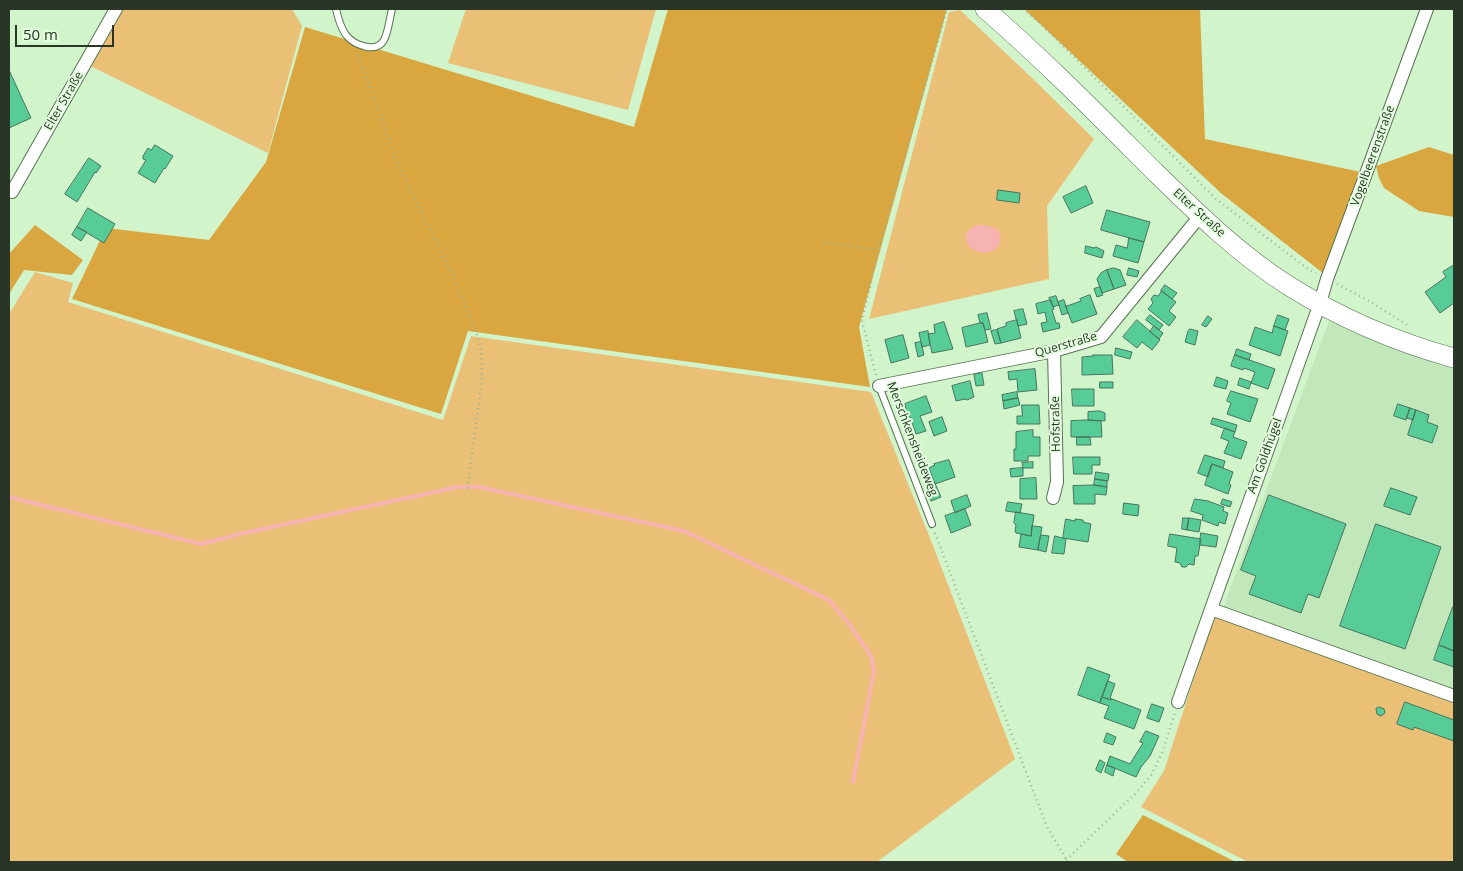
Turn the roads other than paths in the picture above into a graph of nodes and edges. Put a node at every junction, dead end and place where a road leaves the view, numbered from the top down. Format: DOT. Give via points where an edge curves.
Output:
graph roads {
  1 [pos="116,9"];
  2 [pos="336,9"];
  3 [pos="392,9"];
  4 [pos="985,9"];
  5 [pos="1427,9"];
  6 [pos="10,194"];
  7 [pos="1200,216"];
  8 [pos="1320,303"];
  9 [pos="1054,351"];
  10 [pos="1454,358"];
  11 [pos="879,386"];
  12 [pos="1053,498"];
  13 [pos="932,524"];
  14 [pos="1211,609"];
  15 [pos="1454,696"];
  16 [pos="1178,702"];
  1 -- 6 [label="street, Elter Straße"];
  2 -- 3 [label="lane" via="345,33 352,41 369,48 384,40"];
  4 -- 7 [label="main road, Elter Straße" via="1020,39"];
  5 -- 8 [label="street, Vogelbeerenstraße"];
  7 -- 8 [label="main road, Elter Straße" via="1288,286"];
  7 -- 9 [label="street, Querstraße" via="1101,337"];
  8 -- 10 [label="main road, Elter Straße" via="1383,334"];
  8 -- 14 [label="street, Am Goldhügel"];
  9 -- 11 [label="street, Querstraße"];
  9 -- 12 [label="street, Hofstraße" via="1057,482"];
  11 -- 13 [label="lane, Merschkensheideweg"];
  14 -- 15 [label="street"];
  14 -- 16 [label="street, Am Goldhügel"];
}
